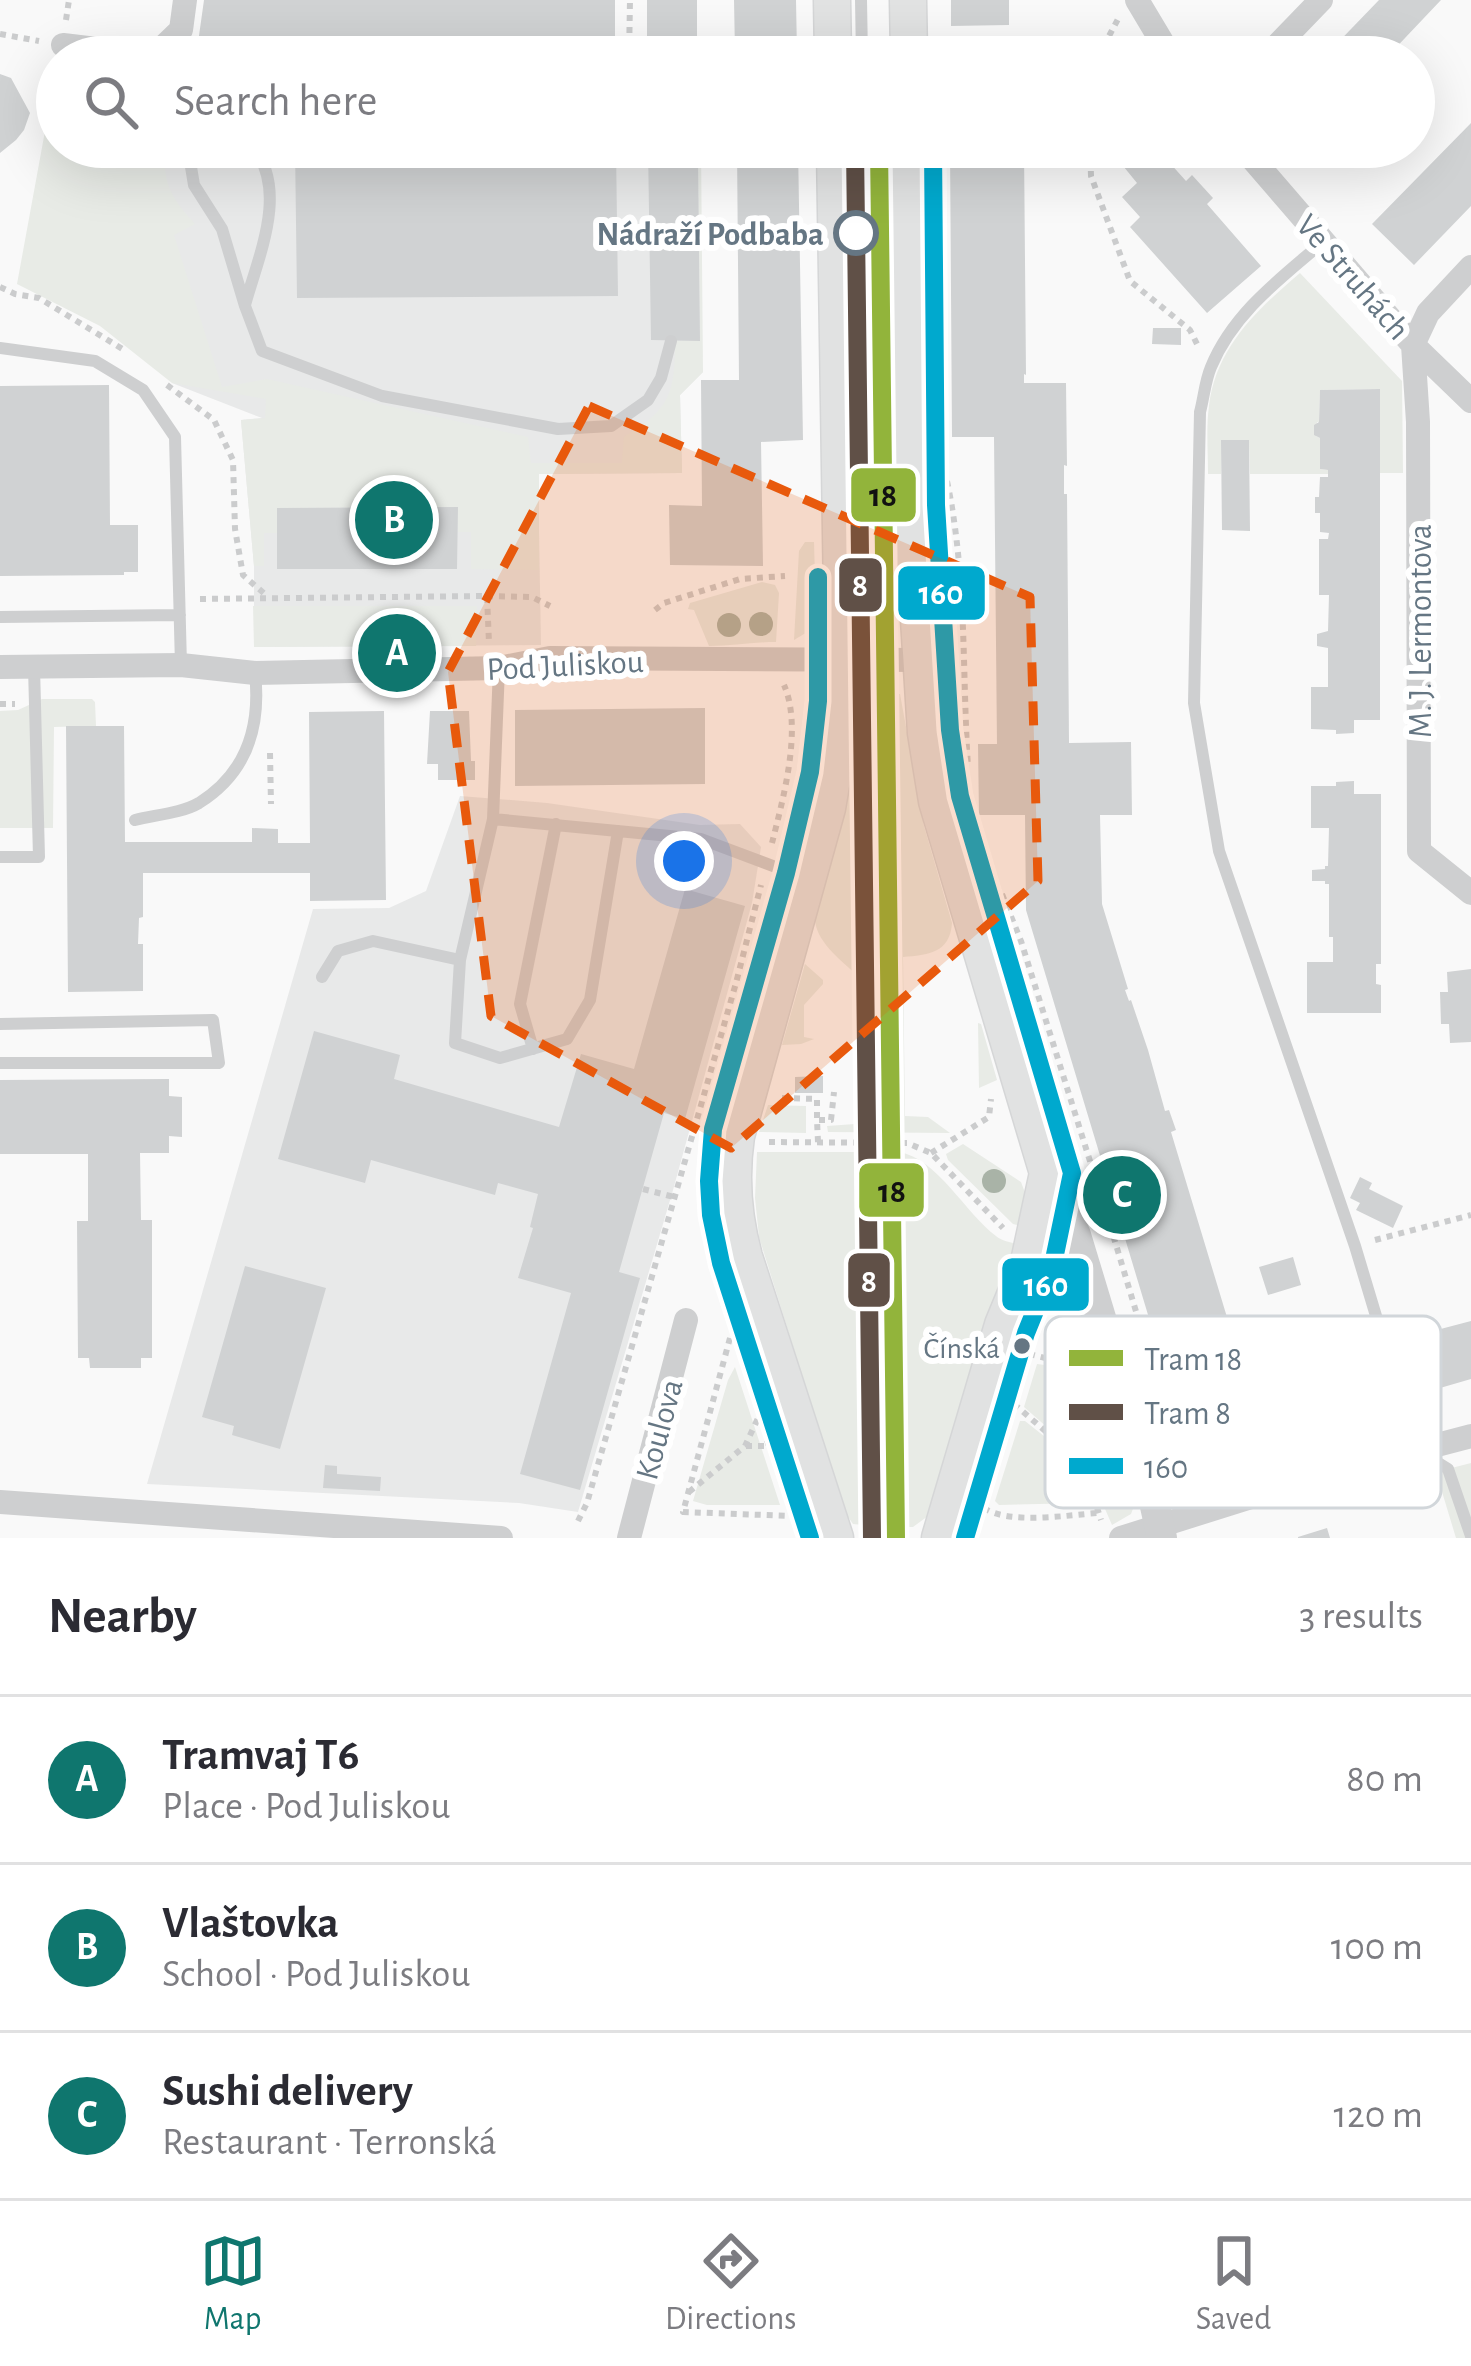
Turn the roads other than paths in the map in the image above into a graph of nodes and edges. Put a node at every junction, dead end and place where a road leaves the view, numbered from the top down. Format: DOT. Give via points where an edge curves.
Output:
graph roads {
  1 [pos="185,0"];
  2 [pos="832,0"];
  3 [pos="861,0"];
  4 [pos="908,0"];
  5 [pos="1137,0"];
  6 [pos="1321,0"];
  7 [pos="175,36"];
  8 [pos="833,36"];
  9 [pos="862,36"];
  10 [pos="909,36"];
  11 [pos="1158,36"];
  12 [pos="1286,36"];
  13 [pos="191,168"];
  14 [pos="264,168"];
  15 [pos="835,168"];
  16 [pos="863,168"];
  17 [pos="909,168"];
  18 [pos="1260,168"];
  19 [pos="1323,242"];
  20 [pos="1471,267"];
  21 [pos="245,307"];
  22 [pos="670,341"];
  23 [pos="1413,345"];
  24 [pos="0,348"];
  25 [pos="839,381"];
  26 [pos="1471,401"];
  27 [pos="180,615"];
  28 [pos="0,617"];
  29 [pos="494,658"];
  30 [pos="920,659"];
  31 [pos="843,662"];
  32 [pos="181,664"];
  33 [pos="34,666"];
  34 [pos="0,667"];
  35 [pos="255,674"];
  36 [pos="493,818"];
  37 [pos="135,820"];
  38 [pos="556,824"];
  39 [pos="618,831"];
  40 [pos="0,857"];
  41 [pos="809,879"];
  42 [pos="1471,893"];
  43 [pos="460,960"];
  44 [pos="322,977"];
  45 [pos="0,1024"];
  46 [pos="533,1049"];
  47 [pos="0,1064"];
  48 [pos="1048,1173"];
  49 [pos="1100,1316"];
  50 [pos="1376,1316"];
  51 [pos="686,1321"];
  52 [pos="1471,1436"];
  53 [pos="1441,1443"];
  54 [pos="1441,1465"];
  55 [pos="0,1502"];
  56 [pos="1228,1508"];
  57 [pos="173,1526"];
  58 [pos="1112,1531"];
  59 [pos="1161,1532"];
  60 [pos="1471,1536"];
  61 [pos="501,1538"];
  62 [pos="629,1538"];
  63 [pos="835,1538"];
  64 [pos="940,1538"];
  1 -- 7 [label="street"];
  2 -- 8 [label="main road"];
  3 -- 9 [label="lane"];
  4 -- 10 [label="main road"];
  5 -- 11 [label="street"];
  6 -- 12 [label="street"];
  13 -- 21 [label="lane" via="222,229"];
  14 -- 21 [label="lane" via="271,200"];
  15 -- 25 [label="main road"];
  16 -- 25 [label="lane" via="864,287"];
  17 -- 30 [label="main road"];
  18 -- 19 [label="street, Ve Struhách"];
  19 -- 23 [label="street, Ve Struhách"];
  19 -- 50 [label="lane" via="1258,298 1209,370 1200,412 1194,703 1219,851"];
  20 -- 23 [label="street" via="1427,313"];
  21 -- 22 [label="lane" via="262,352 382,395 558,429 611,426 648,400"];
  23 -- 26 [label="street, Ve Struhách"];
  23 -- 42 [label="street, M. J. Lermontova" via="1420,851"];
  24 -- 27 [label="lane" via="94,362 143,390 175,437"];
  25 -- 31 [label="main road"];
  27 -- 28 [label="lane"];
  27 -- 32 [label="lane"];
  29 -- 31 [label="street, Pod Juliskou"];
  29 -- 35 [label="street, Pod Juliskou"];
  29 -- 36 [label="lane"];
  30 -- 31 [label="street, Pod Juliskou"];
  30 -- 48 [label="main road" via="937,801"];
  31 -- 41 [label="main road" via="834,776"];
  32 -- 33 [label="street, Pod Juliskou"];
  32 -- 35 [label="street, Pod Juliskou"];
  33 -- 34 [label="street, Pod Juliskou"];
  33 -- 40 [label="lane" via="39,857"];
  35 -- 37 [label="lane" via="253,734 236,772 196,805"];
  36 -- 38 [label="lane"];
  36 -- 43 [label="lane"];
  38 -- 39 [label="lane"];
  38 -- 46 [label="lane" via="520,1004"];
  39 -- 41 [label="lane" via="701,839"];
  39 -- 46 [label="lane" via="590,1000 567,1039"];
  41 -- 63 [label="main road" via="736,1136 733,1191 744,1257"];
  43 -- 44 [label="lane" via="373,940 338,950"];
  43 -- 46 [label="lane" via="455,1043 500,1058"];
  45 -- 47 [label="lane" via="213,1020 219,1064"];
  48 -- 49 [label="street"];
  48 -- 64 [label="main road" via="1030,1262"];
  51 -- 62 [label="street, Koulova"];
  52 -- 53 [label="street"];
  54 -- 60 [label="lane"];
  55 -- 57 [label="street"];
  56 -- 59 [label="street"];
  57 -- 61 [label="street"];
  58 -- 59 [label="street"];
}
